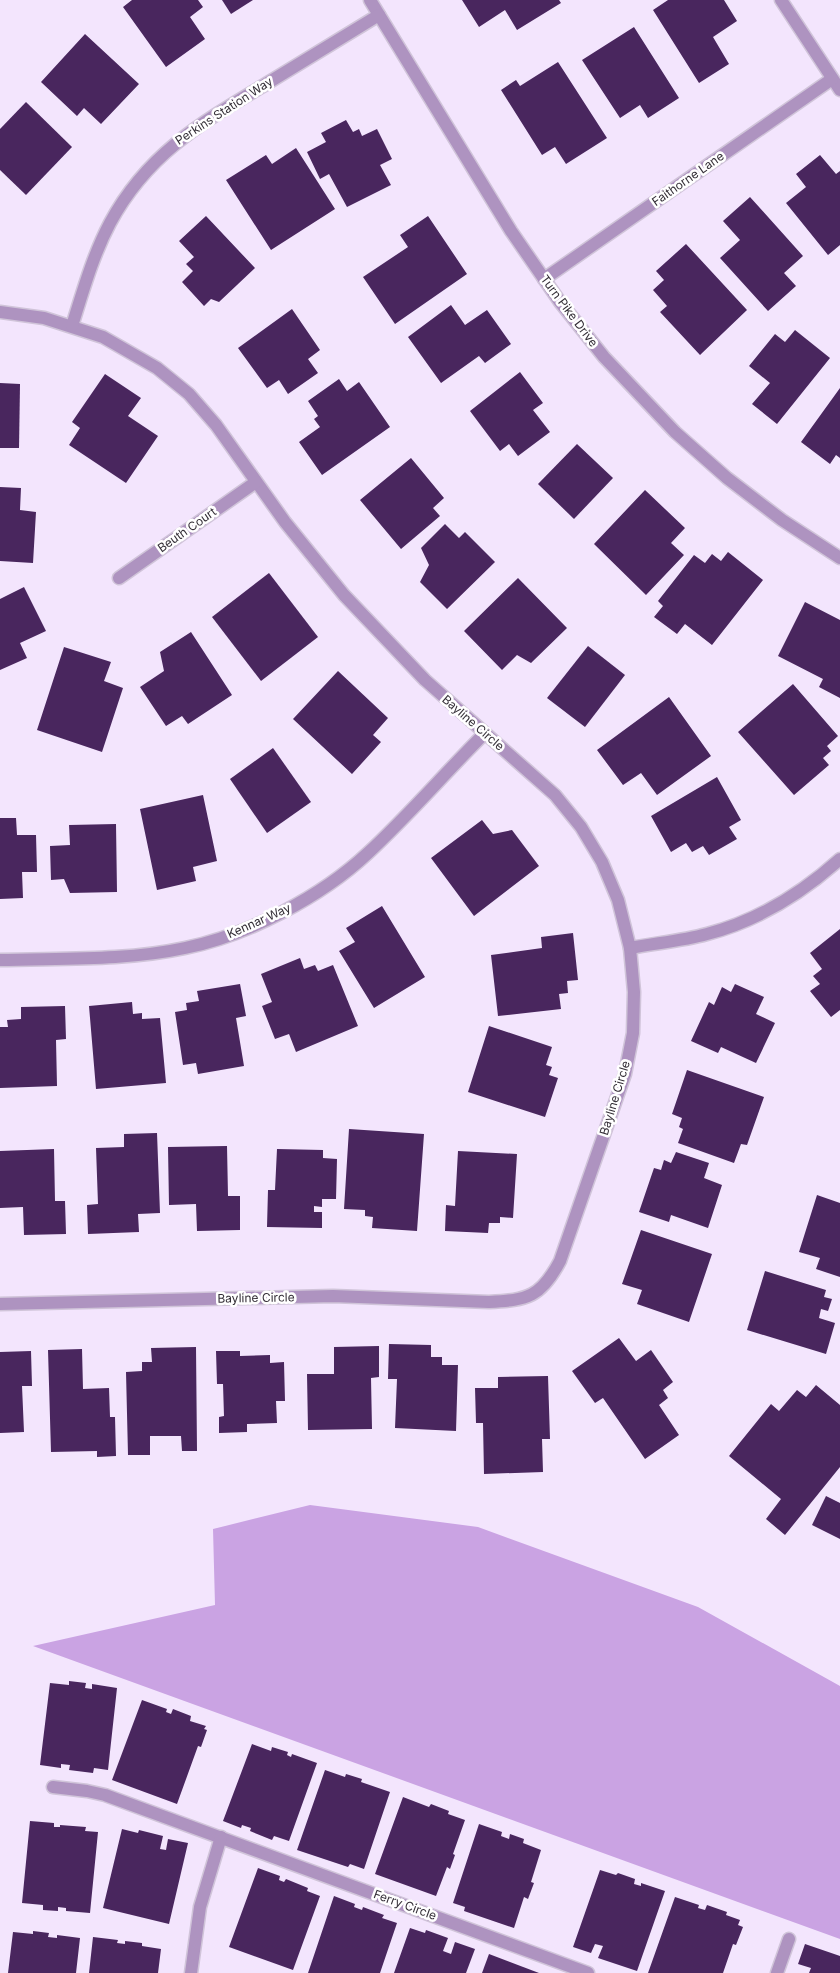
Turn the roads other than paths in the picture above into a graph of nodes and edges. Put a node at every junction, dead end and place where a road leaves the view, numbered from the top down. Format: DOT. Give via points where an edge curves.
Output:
graph roads {
  1 [pos="370,0"];
  2 [pos="782,0"];
  3 [pos="379,15"];
  4 [pos="832,79"];
  5 [pos="840,90"];
  6 [pos="544,279"];
  7 [pos="0,312"];
  8 [pos="72,326"];
  9 [pos="256,482"];
  10 [pos="840,558"];
  11 [pos="119,578"];
  12 [pos="484,734"];
  13 [pos="840,859"];
  14 [pos="630,948"];
  15 [pos="0,960"];
  16 [pos="0,1304"];
  17 [pos="53,1787"];
  18 [pos="221,1838"];
  19 [pos="789,1939"];
  20 [pos="191,1973"];
  21 [pos="588,1973"];
  22 [pos="777,1973"];
  1 -- 3 [label="street, Turn Pike Drive"];
  2 -- 4 [label="street"];
  3 -- 6 [label="street, Turn Pike Drive" via="511,231"];
  3 -- 8 [label="street, Perkins Station Way" via="206,120 161,155 136,183 110,222 98,247"];
  4 -- 5 [label="street"];
  4 -- 6 [label="street, Faithorne Lane"];
  6 -- 10 [label="street, Turn Pike Drive" via="604,357 675,432 727,478"];
  7 -- 8 [label="street, Bayline Circle" via="44,318"];
  8 -- 9 [label="street, Bayline Circle" via="103,336 157,368 189,394 216,425"];
  9 -- 11 [label="street, Beuth Court"];
  9 -- 12 [label="street, Bayline Circle" via="344,595 425,680"];
  12 -- 14 [label="street, Bayline Circle" via="555,795 581,827 602,862 618,900"];
  12 -- 15 [label="street, Kennar Way" via="368,853 335,880 283,913 186,948 124,957"];
  13 -- 14 [label="street" via="815,882 763,914 706,935"];
  14 -- 16 [label="street, Bayline Circle" via="633,1033 625,1074 560,1261 550,1280 538,1292 525,1298 489,1302 333,1296"];
  17 -- 18 [label="street, Ferry Circle" via="104,1795"];
  18 -- 20 [label="street" via="200,1906"];
  18 -- 21 [label="street, Ferry Circle"];
  19 -- 22 [label="street"];
}
